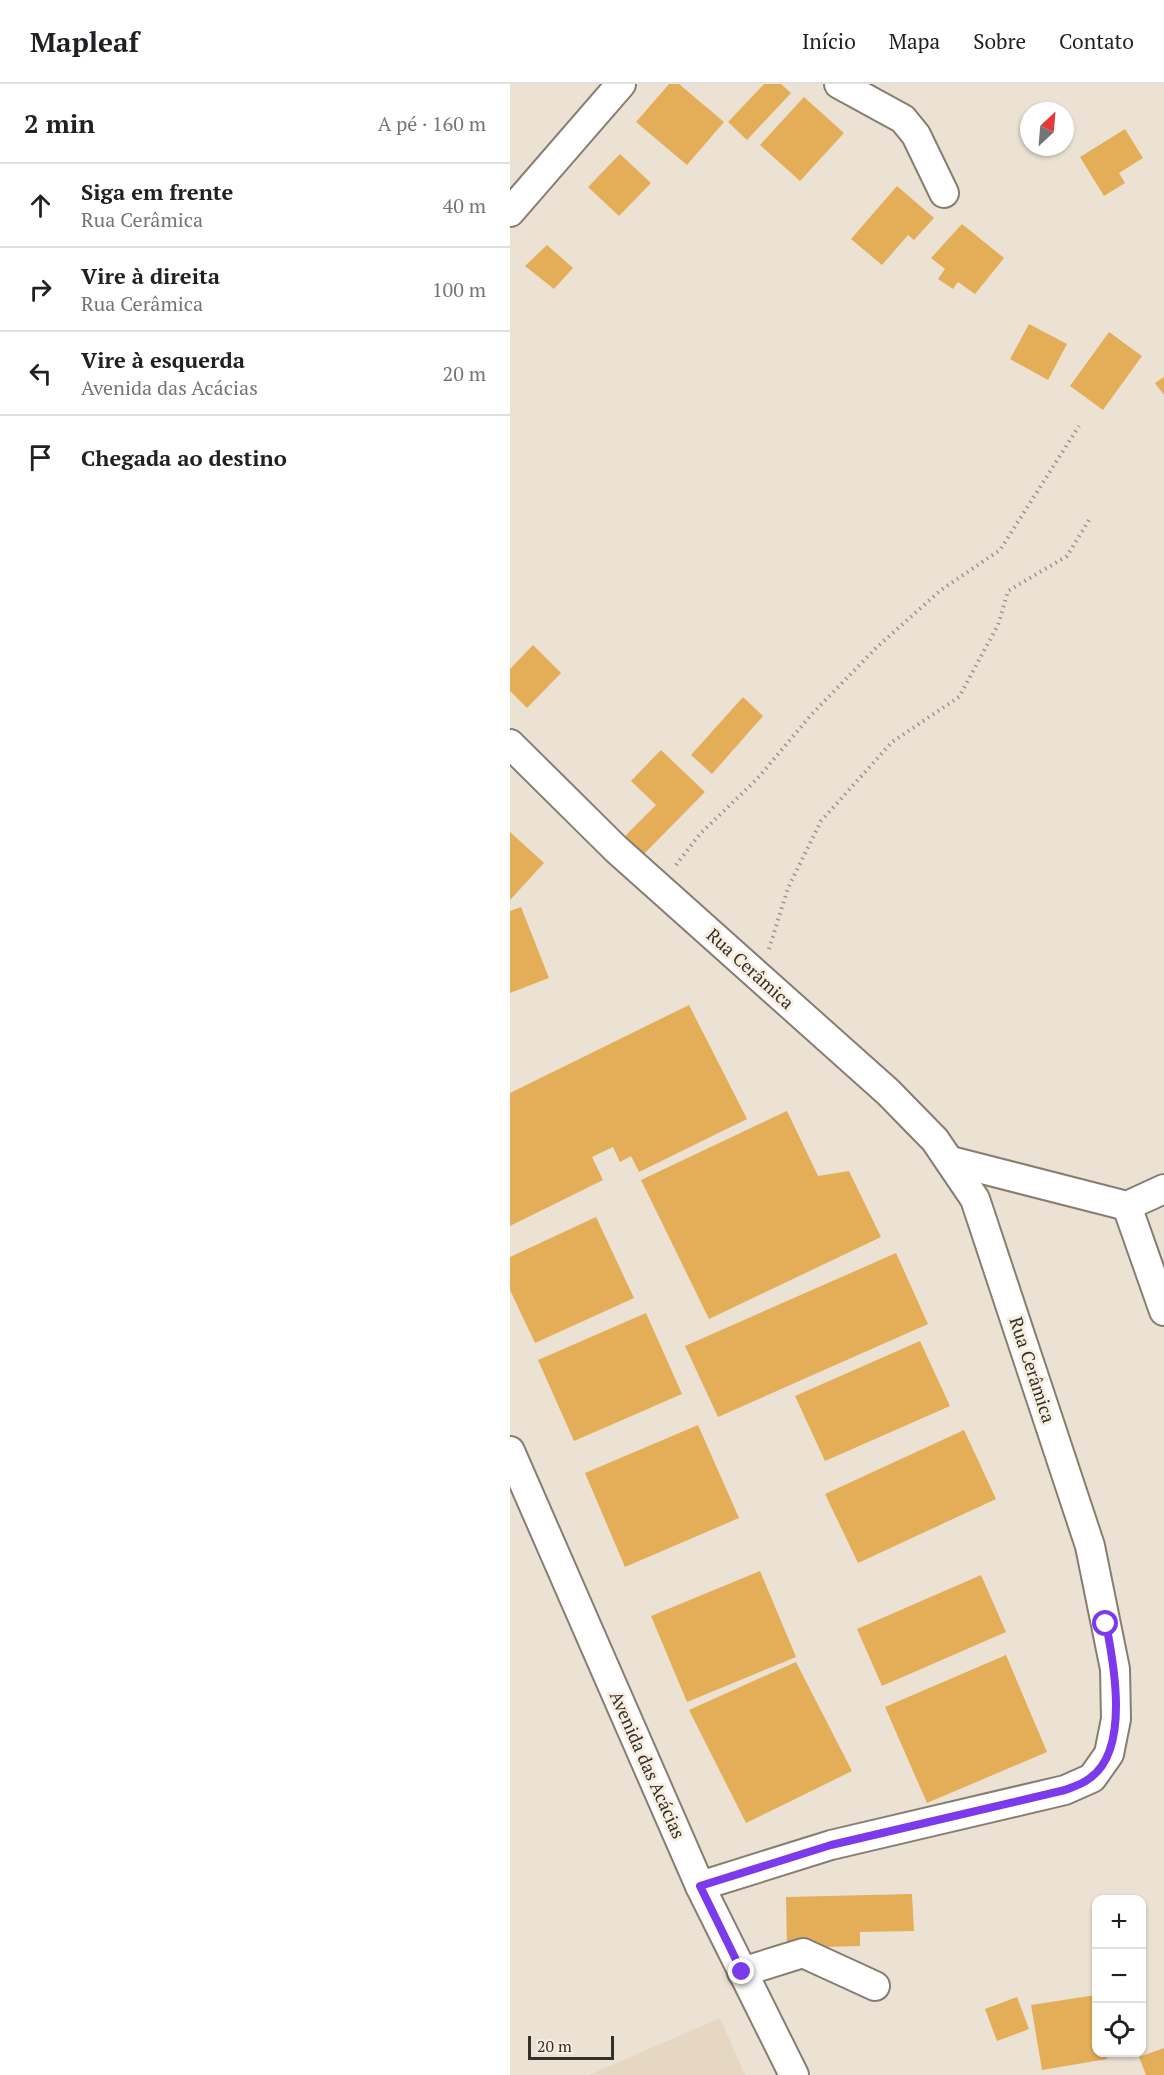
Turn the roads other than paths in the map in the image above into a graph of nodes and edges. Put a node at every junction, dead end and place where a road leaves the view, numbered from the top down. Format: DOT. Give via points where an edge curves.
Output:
graph roads {
  1 [pos="621,84"];
  2 [pos="839,84"];
  3 [pos="944,193"];
  4 [pos="510,212"];
  5 [pos="510,744"];
  6 [pos="951,1161"];
  7 [pos="1164,1189"];
  8 [pos="1127,1206"];
  9 [pos="1164,1311"];
  10 [pos="510,1451"];
  11 [pos="700,1886"];
  12 [pos="742,1972"];
  13 [pos="875,1986"];
  14 [pos="794,2075"];
  1 -- 4 [label="street"];
  2 -- 3 [label="street" via="903,119 916,135"];
  5 -- 6 [label="street, Rua Cerâmica" via="658,887 888,1092"];
  6 -- 8 [label="street"];
  6 -- 11 [label="street, Rua Cerâmica" via="975,1199 1090,1546 1115,1669 1116,1719 1109,1754 1092,1778 1065,1790 831,1845"];
  7 -- 8 [label="street"];
  8 -- 9 [label="street"];
  10 -- 11 [label="street, Avenida das Acácias"];
  11 -- 12 [label="street, Avenida das Acácias"];
  12 -- 13 [label="street" via="802,1953"];
  12 -- 14 [label="street, Avenida das Acácias"];
}
